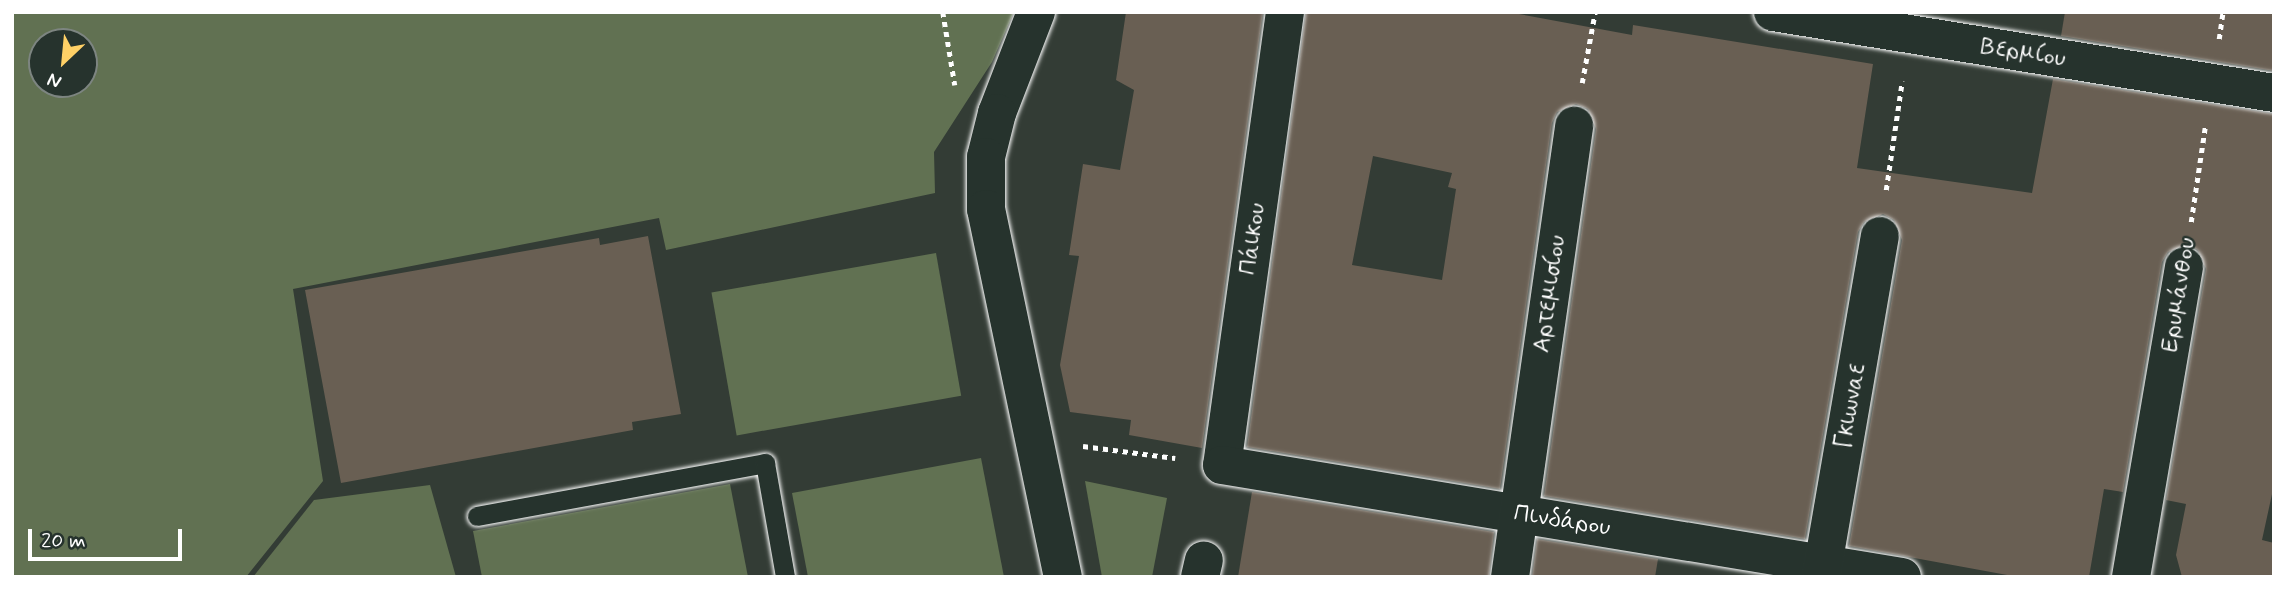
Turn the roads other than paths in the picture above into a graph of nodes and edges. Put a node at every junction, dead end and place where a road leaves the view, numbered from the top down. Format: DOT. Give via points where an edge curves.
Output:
graph roads {
  1 [pos="1037,12"];
  2 [pos="1285,12"];
  3 [pos="1773,12"];
  4 [pos="2274,93"];
  5 [pos="1574,126"];
  6 [pos="1880,236"];
  7 [pos="2184,266"];
  8 [pos="1222,465"];
  9 [pos="1520,514"];
  10 [pos="477,516"];
  11 [pos="1822,570"];
  12 [pos="785,577"];
  13 [pos="1063,577"];
  14 [pos="1510,577"];
  15 [pos="1902,577"];
  16 [pos="2131,577"];
  1 -- 13 [label="street" via="986,157 986,209"];
  2 -- 8 [label="street, Πάικου"];
  3 -- 4 [label="street, Βερμίου"];
  5 -- 9 [label="street, Αρτεμισίου"];
  6 -- 11 [label="street, Γκιωναε"];
  7 -- 16 [label="street, Ερυμάνθου"];
  8 -- 9 [label="street, Πινδάρου"];
  9 -- 11 [label="street, Πινδάρου"];
  9 -- 14 [label="street, Αρτεμισίου"];
  10 -- 12 [label="lane" via="765,463"];
  11 -- 15 [label="street, Πινδάρου"];
}
